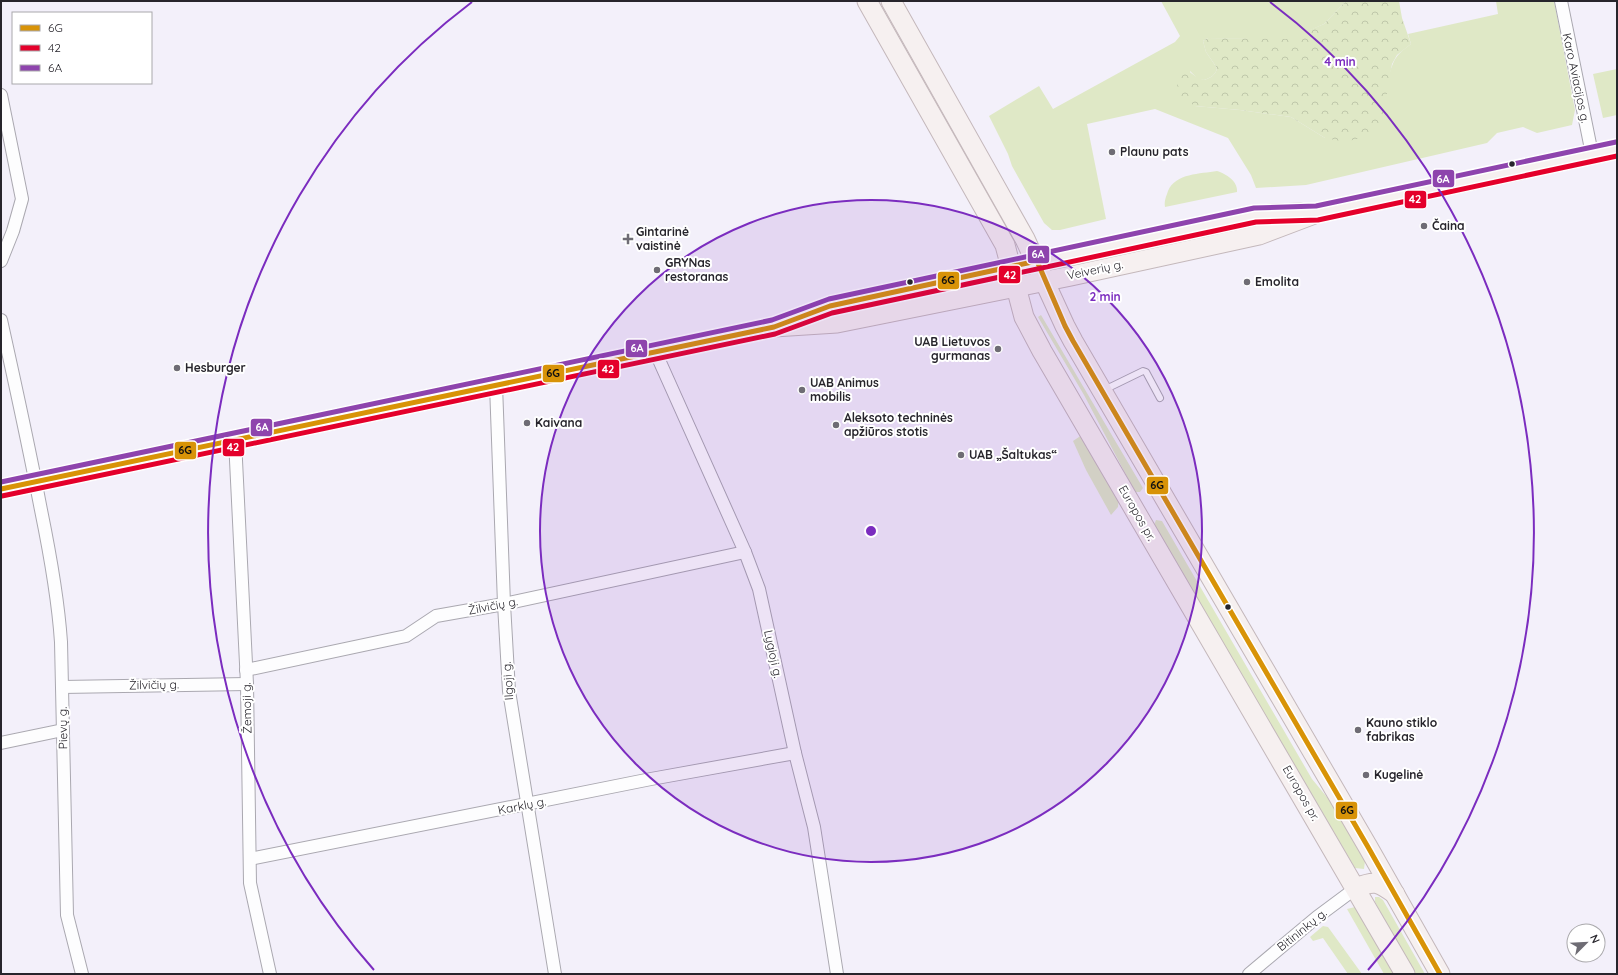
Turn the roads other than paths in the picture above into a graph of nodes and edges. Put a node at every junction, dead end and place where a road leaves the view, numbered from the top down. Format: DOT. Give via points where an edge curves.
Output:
graph roads {
  1 [pos="867,1"];
  2 [pos="891,1"];
  3 [pos="1561,1"];
  4 [pos="1,95"];
  5 [pos="1617,149"];
  6 [pos="1592,154"];
  7 [pos="1317,213"];
  8 [pos="1,261"];
  9 [pos="1037,261"];
  10 [pos="1011,267"];
  11 [pos="1045,281"];
  12 [pos="1016,287"];
  13 [pos="1,320"];
  14 [pos="774,327"];
  15 [pos="655,351"];
  16 [pos="496,385"];
  17 [pos="1102,392"];
  18 [pos="1160,398"];
  19 [pos="235,440"];
  20 [pos="36,481"];
  21 [pos="1,489"];
  22 [pos="1162,494"];
  23 [pos="1136,510"];
  24 [pos="745,552"];
  25 [pos="504,604"];
  26 [pos="246,670"];
  27 [pos="246,684"];
  28 [pos="62,687"];
  29 [pos="63,730"];
  30 [pos="1,743"];
  31 [pos="795,753"];
  32 [pos="527,805"];
  33 [pos="250,859"];
  34 [pos="1356,888"];
  35 [pos="1395,894"];
  36 [pos="82,974"];
  37 [pos="270,974"];
  38 [pos="555,974"];
  39 [pos="837,974"];
  40 [pos="1249,974"];
  41 [pos="1405,974"];
  42 [pos="1440,974"];
  1 -- 10 [label="main road, Europos pr." via="1005,245"];
  2 -- 9 [label="main road"];
  3 -- 6 [label="street, Karo Aviacijos g."];
  4 -- 8 [label="street" via="22,199 14,231"];
  5 -- 6 [label="main road, Veiverių g."];
  6 -- 7 [label="main road, Veiverių g."];
  7 -- 9 [label="main road, Veiverių g." via="1255,215"];
  7 -- 11 [label="main road, Veiverių g." via="1259,235"];
  9 -- 10 [label="main road, Veiverių g."];
  9 -- 11 [label="main road"];
  10 -- 12 [label="main road, Europos pr."];
  10 -- 14 [label="main road, Veiverių g." via="830,306"];
  11 -- 12 [label="main road, Veiverių g."];
  11 -- 17 [label="main road" via="1065,326"];
  12 -- 14 [label="main road, Veiverių g." via="838,323"];
  12 -- 23 [label="main road, Europos pr." via="1024,317"];
  13 -- 20 [label="street, Pievų g."];
  14 -- 15 [label="main road, Veiverių g."];
  15 -- 16 [label="main road, Veiverių g."];
  15 -- 24 [label="street, Lygioji g."];
  16 -- 19 [label="main road, Veiverių g."];
  16 -- 25 [label="street, Ilgoji g."];
  17 -- 18 [label="lane" via="1143,371 1146,372"];
  17 -- 22 [label="main road"];
  19 -- 20 [label="main road, Veiverių g."];
  19 -- 26 [label="street, Žemoji g."];
  20 -- 21 [label="main road, Veiverių g."];
  20 -- 28 [label="street, Pievų g." via="59,608"];
  22 -- 23 [label="main road"];
  22 -- 35 [label="main road"];
  23 -- 34 [label="main road, Europos pr."];
  24 -- 25 [label="street, Žilvičių g."];
  24 -- 31 [label="street, Lygioji g." via="759,589"];
  25 -- 26 [label="street, Žilvičių g." via="436,616 406,636"];
  25 -- 32 [label="street, Ilgoji g." via="508,691"];
  26 -- 27 [label="street, Žemoji g."];
  27 -- 28 [label="street, Žilvičių g."];
  27 -- 33 [label="street, Žemoji g."];
  28 -- 29 [label="street, Pievų g."];
  29 -- 30 [label="street"];
  29 -- 36 [label="street, Pievų g." via="67,914"];
  31 -- 32 [label="street, Karklų g."];
  31 -- 39 [label="street, Lygioji g." via="814,827"];
  32 -- 33 [label="street, Karklų g."];
  32 -- 38 [label="street, Ilgoji g."];
  33 -- 37 [label="street, Žemoji g." via="252,896"];
  34 -- 35 [label="main road" via="1370,882 1383,885"];
  34 -- 40 [label="street, Bitininkų g."];
  34 -- 41 [label="main road, Europos pr."];
  35 -- 42 [label="main road"];
}
